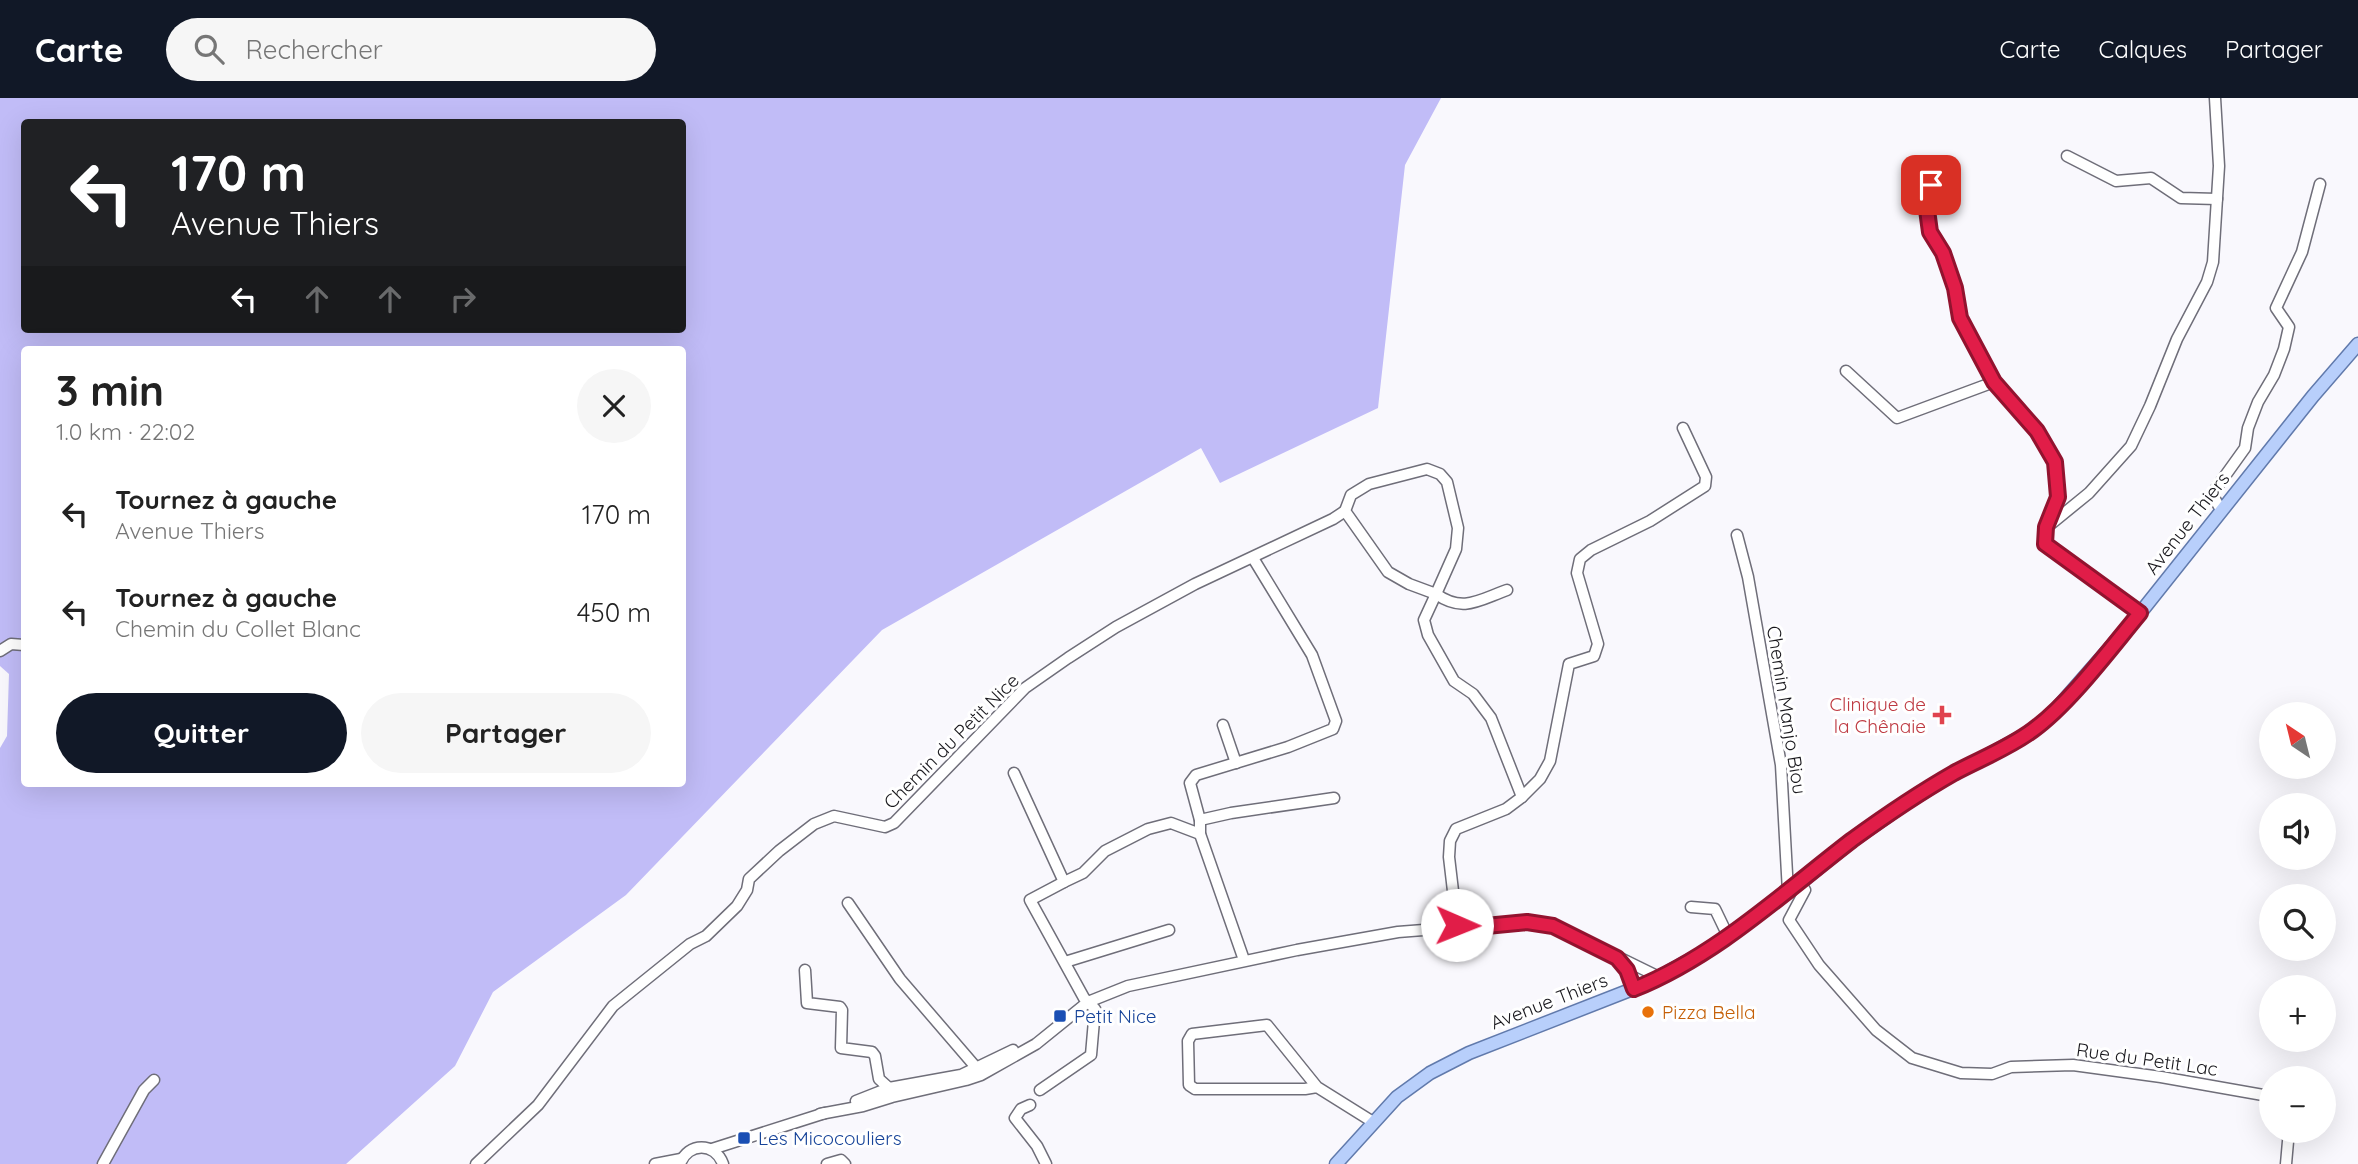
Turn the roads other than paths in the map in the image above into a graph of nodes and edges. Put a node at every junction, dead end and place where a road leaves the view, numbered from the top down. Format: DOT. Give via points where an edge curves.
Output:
graph roads {
  1 [pos="2215,98"];
  2 [pos="2067,156"];
  3 [pos="2320,184"];
  4 [pos="1931,185"];
  5 [pos="2217,199"];
  6 [pos="2358,344"];
  7 [pos="1846,371"];
  8 [pos="1994,382"];
  9 [pos="1683,428"];
  10 [pos="2221,510"];
  11 [pos="1345,511"];
  12 [pos="2046,527"];
  13 [pos="1737,535"];
  14 [pos="1253,558"];
  15 [pos="1507,590"];
  16 [pos="1436,594"];
  17 [pos="2140,613"];
  18 [pos="21,645"];
  19 [pos="0,651"];
  20 [pos="1223,725"];
  21 [pos="1236,762"];
  22 [pos="1014,773"];
  23 [pos="1522,797"];
  24 [pos="1334,798"];
  25 [pos="1200,820"];
  26 [pos="1200,834"];
  27 [pos="1064,882"];
  28 [pos="1800,883"];
  29 [pos="1788,892"];
  30 [pos="848,904"];
  31 [pos="1691,907"];
  32 [pos="1455,929"];
  33 [pos="1169,930"];
  34 [pos="1728,936"];
  35 [pos="1244,958"];
  36 [pos="1617,958"];
  37 [pos="1065,962"];
  38 [pos="805,970"];
  39 [pos="1659,977"];
  40 [pos="1634,989"];
  41 [pos="1086,1000"];
  42 [pos="979,1071"];
  43 [pos="153,1080"];
  44 [pos="1317,1087"];
  45 [pos="1040,1090"];
  46 [pos="891,1093"];
  47 [pos="2259,1094"];
  48 [pos="1030,1105"];
  49 [pos="1373,1122"];
  50 [pos="738,1140"];
  51 [pos="2288,1143"];
  52 [pos="712,1149"];
  53 [pos="680,1162"];
  54 [pos="722,1162"];
  55 [pos="103,1164"];
  56 [pos="477,1164"];
  57 [pos="655,1164"];
  58 [pos="664,1164"];
  59 [pos="827,1164"];
  60 [pos="845,1164"];
  61 [pos="1046,1164"];
  62 [pos="1336,1164"];
  63 [pos="2286,1164"];
  1 -- 5 [label="street"];
  2 -- 5 [label="street" via="2116,181 2151,178 2181,198"];
  3 -- 10 [label="street" via="2302,251 2276,308 2289,327 2284,349 2258,402 2245,449 2212,494"];
  4 -- 8 [label="street" via="1930,232 1943,253 1960,318"];
  5 -- 12 [label="street" via="2213,262 2207,282 2130,446 2089,493"];
  6 -- 10 [label="main road, Avenue Thiers"];
  7 -- 8 [label="street" via="1897,418"];
  8 -- 12 [label="street" via="2037,431 2055,462 2058,497"];
  9 -- 23 [label="street" via="1706,477 1705,486 1580,559 1577,573 1598,644 1594,656 1569,664 1550,761"];
  10 -- 17 [label="main road, Avenue Thiers"];
  11 -- 14 [label="street, Chemin du Petit Nice"];
  11 -- 16 [label="street" via="1388,572"];
  11 -- 16 [label="street" via="1352,495 1369,484 1427,469 1440,474 1447,482 1458,528 1456,549"];
  12 -- 17 [label="street" via="2045,544"];
  13 -- 29 [label="street, Chemin Manjo Biou" via="1781,765"];
  14 -- 21 [label="street" via="1312,655 1336,722 1333,729"];
  14 -- 56 [label="street, Chemin du Petit Nice" via="1115,627 1025,688 894,823 885,827 825,818 779,850 749,879 737,906 706,936 613,1006 538,1105"];
  15 -- 16 [label="street" via="1465,606"];
  16 -- 23 [label="street" via="1424,620 1429,635 1454,681 1473,694 1490,718"];
  17 -- 28 [label="main road, Avenue Thiers" via="2032,731 1902,806"];
  18 -- 19 [label="street" via="11,643"];
  20 -- 21 [label="street"];
  21 -- 25 [label="street" via="1196,775 1190,783"];
  22 -- 27 [label="street"];
  23 -- 32 [label="street" via="1506,809 1457,829 1450,841"];
  24 -- 25 [label="street"];
  25 -- 26 [label="street"];
  26 -- 27 [label="street" via="1171,823 1148,829 1105,851 1083,873"];
  26 -- 35 [label="street"];
  27 -- 37 [label="street" via="1030,900"];
  28 -- 29 [label="main road, Avenue Thiers"];
  28 -- 47 [label="street, Rue du Petit Lac" via="1805,890 1789,920 1819,965 1876,1030 1912,1058 1961,1073 2073,1065"];
  29 -- 34 [label="main road, Avenue Thiers"];
  30 -- 42 [label="street" via="900,979"];
  31 -- 34 [label="street" via="1715,909"];
  32 -- 35 [label="street" via="1398,932"];
  32 -- 36 [label="street" via="1527,922 1553,926"];
  33 -- 37 [label="street"];
  34 -- 39 [label="main road, Avenue Thiers"];
  35 -- 41 [label="street"];
  36 -- 39 [label="street"];
  36 -- 40 [label="street"];
  37 -- 41 [label="street"];
  38 -- 46 [label="street" via="807,1003 840,1007 841,1048 872,1052 878,1079"];
  39 -- 40 [label="main road, Avenue Thiers"];
  40 -- 49 [label="main road, Avenue Thiers" via="1469,1053 1430,1073"];
  41 -- 42 [label="street" via="1036,1044"];
  41 -- 45 [label="street" via="1095,1009 1091,1055"];
  42 -- 46 [label="street" via="953,1083"];
  43 -- 55 [label="street"];
  44 -- 44 [label="street" via="1267,1025 1192,1034 1188,1041 1189,1085 1195,1089"];
  44 -- 49 [label="street"];
  46 -- 50 [label="street" via="863,1106 820,1114"];
  48 -- 61 [label="street" via="1015,1118"];
  49 -- 62 [label="main road, Avenue Thiers"];
  50 -- 52 [label="street"];
  50 -- 54 [label="street"];
  51 -- 63 [label="street"];
  52 -- 53 [label="street" via="691,1149"];
  52 -- 54 [label="street"];
  53 -- 58 [label="street"];
  57 -- 58 [label="street"];
  59 -- 60 [label="street" via="841,1160"];
}
